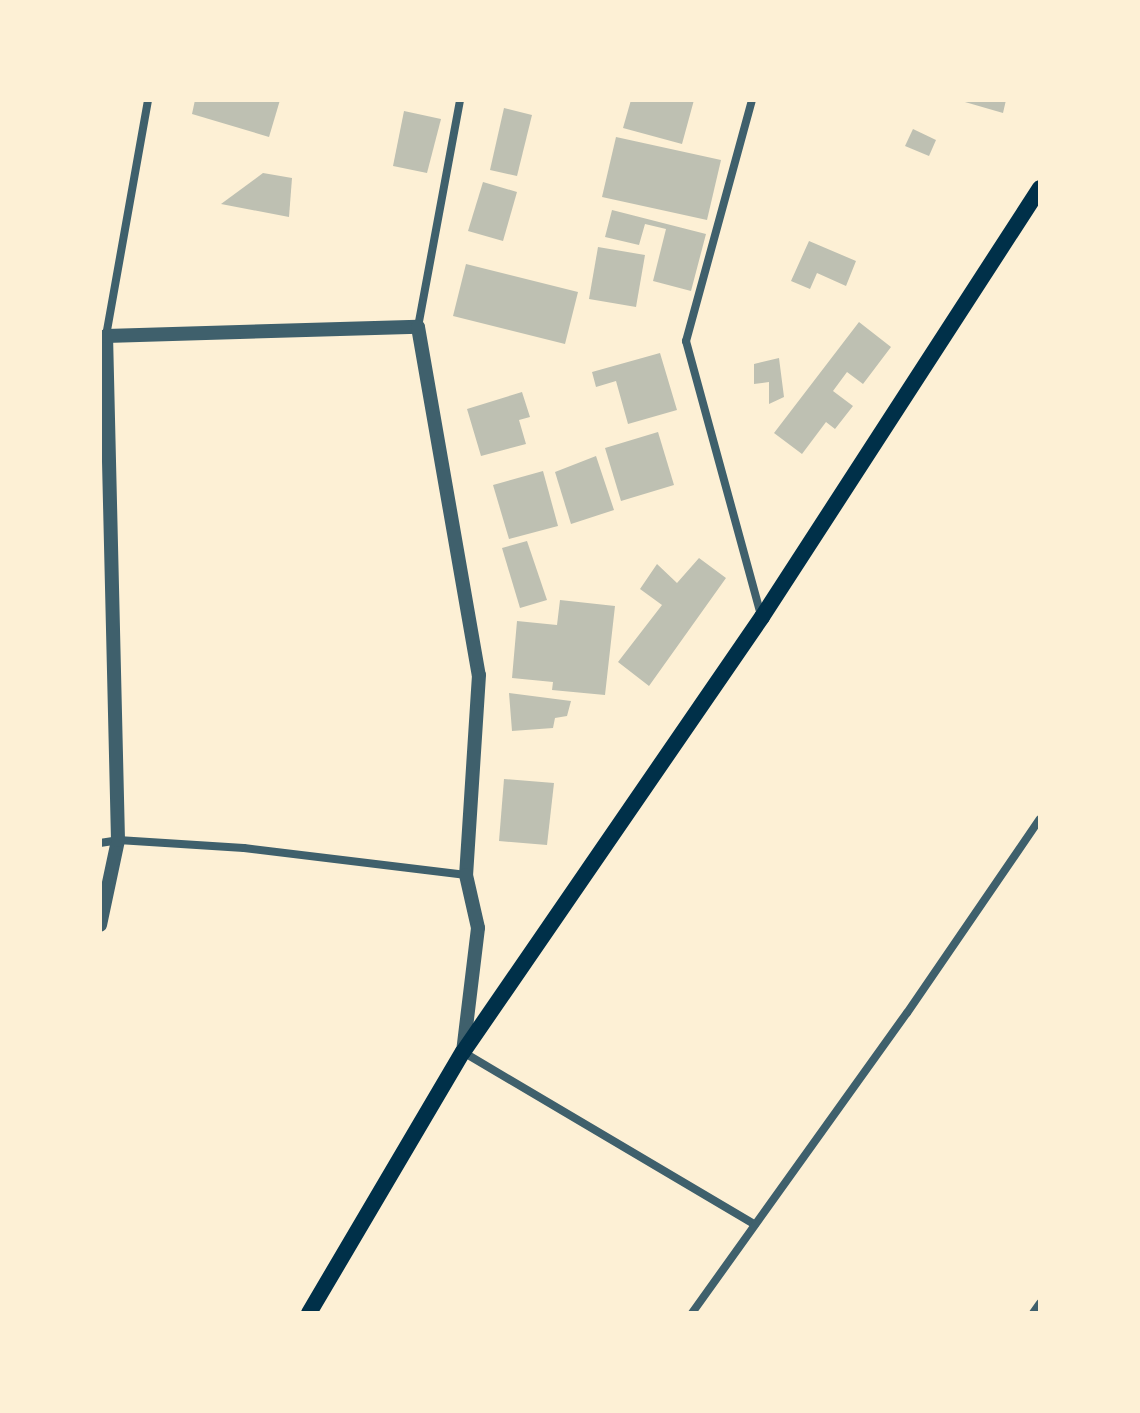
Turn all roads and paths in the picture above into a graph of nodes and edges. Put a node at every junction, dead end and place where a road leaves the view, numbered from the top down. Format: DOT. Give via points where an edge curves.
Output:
graph roads {
  1 [pos="148,100"];
  2 [pos="460,100"];
  3 [pos="752,100"];
  4 [pos="1040,188"];
  5 [pos="418,327"];
  6 [pos="103,336"];
  7 [pos="762,617"];
  8 [pos="1039,824"];
  9 [pos="118,840"];
  10 [pos="100,843"];
  11 [pos="466,875"];
  12 [pos="100,925"];
  13 [pos="463,1052"];
  14 [pos="755,1225"];
  15 [pos="1040,1303"];
  16 [pos="309,1313"];
  17 [pos="692,1313"];
  18 [pos="1033,1313"];
  1 -- 6 [label="street"];
  2 -- 5 [label="street"];
  3 -- 7 [label="street" via="686,341"];
  4 -- 7 [label="main road"];
  5 -- 6 [label="street"];
  5 -- 11 [label="street" via="479,675"];
  6 -- 9 [label="street"];
  7 -- 13 [label="main road"];
  8 -- 14 [label="street"];
  9 -- 10 [label="street"];
  9 -- 11 [label="street" via="244,848"];
  9 -- 12 [label="street"];
  11 -- 13 [label="street" via="478,928"];
  13 -- 14 [label="street"];
  13 -- 16 [label="main road"];
  14 -- 17 [label="street"];
  15 -- 18 [label="street"];
}
